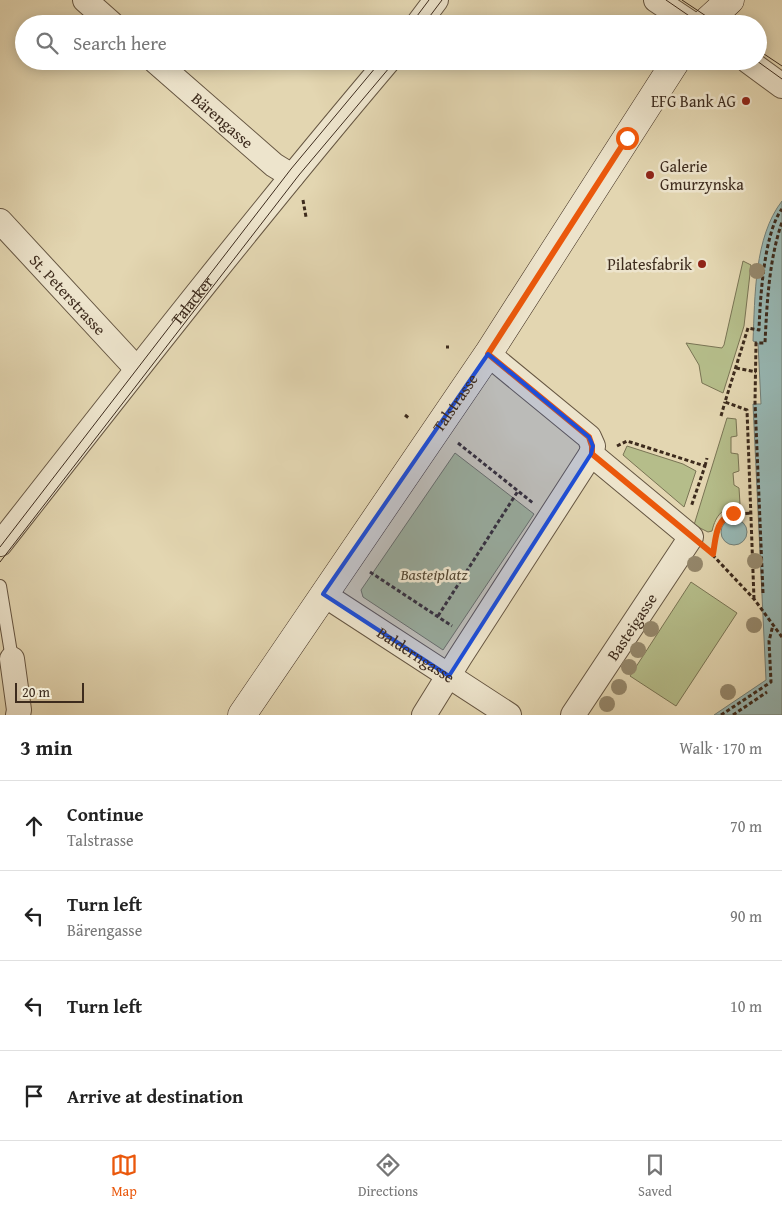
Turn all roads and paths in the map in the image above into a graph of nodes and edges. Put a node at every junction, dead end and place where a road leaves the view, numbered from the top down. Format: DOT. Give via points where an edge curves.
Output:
graph roads {
  1 [pos="85,0"];
  2 [pos="436,0"];
  3 [pos="656,0"];
  4 [pos="730,0"];
  5 [pos="102,15"];
  6 [pos="425,15"];
  7 [pos="678,15"];
  8 [pos="714,15"];
  9 [pos="165,70"];
  10 [pos="380,70"];
  11 [pos="670,70"];
  12 [pos="760,70"];
  13 [pos="782,86"];
  14 [pos="292,176"];
  15 [pos="303,199"];
  16 [pos="782,209"];
  17 [pos="306,217"];
  18 [pos="0,221"];
  19 [pos="782,222"];
  20 [pos="488,354"];
  21 [pos="136,368"];
  22 [pos="736,368"];
  23 [pos="756,372"];
  24 [pos="725,402"];
  25 [pos="405,415"];
  26 [pos="721,416"];
  27 [pos="410,419"];
  28 [pos="457,442"];
  29 [pos="601,452"];
  30 [pos="707,458"];
  31 [pos="705,466"];
  32 [pos="518,491"];
  33 [pos="534,503"];
  34 [pos="751,513"];
  35 [pos="687,534"];
  36 [pos="0,544"];
  37 [pos="713,554"];
  38 [pos="369,572"];
  39 [pos="0,586"];
  40 [pos="763,593"];
  41 [pos="323,594"];
  42 [pos="754,599"];
  43 [pos="438,616"];
  44 [pos="773,625"];
  45 [pos="453,627"];
  46 [pos="782,637"];
  47 [pos="12,659"];
  48 [pos="449,676"];
  49 [pos="767,692"];
  50 [pos="18,715"];
  51 [pos="242,715"];
  52 [pos="424,715"];
  53 [pos="509,715"];
  54 [pos="573,715"];
  55 [pos="721,715"];
  56 [pos="733,715"];
  1 -- 5 [label="street"];
  2 -- 6 [label="street"];
  3 -- 7 [label="street"];
  4 -- 8 [label="street"];
  9 -- 14 [label="street, Bärengasse" via="274,165"];
  10 -- 14 [label="street, Talacker"];
  11 -- 20 [label="street, Talstrasse"];
  12 -- 13 [label="street"];
  14 -- 21 [label="street, Talacker"];
  15 -- 17 [label="path"];
  16 -- 22 [label="path" via="770,238 760,299 759,330 748,328"];
  18 -- 21 [label="street, St. Peterstrasse"];
  19 -- 23 [label="path" via="776,238 764,343 756,343"];
  20 -- 29 [label="street" via="589,437 592,446"];
  20 -- 41 [label="street, Talstrasse"];
  21 -- 36 [label="street, Talacker"];
  22 -- 23 [label="path"];
  22 -- 24 [label="path"];
  23 -- 40 [label="path"];
  24 -- 26 [label="path"];
  24 -- 34 [label="path" via="747,410"];
  25 -- 27 [label="path"];
  28 -- 32 [label="path"];
  29 -- 31 [label="path" via="627,441"];
  29 -- 35 [label="street"];
  29 -- 48 [label="street"];
  30 -- 31 [label="path"];
  31 -- 35 [label="path"];
  32 -- 33 [label="path"];
  32 -- 43 [label="path"];
  34 -- 37 [label="path" via="733,513 722,519"];
  34 -- 42 [label="path"];
  35 -- 37 [label="path"];
  35 -- 54 [label="street, Basteigasse"];
  37 -- 42 [label="path"];
  38 -- 43 [label="path"];
  39 -- 47 [label="lane"];
  41 -- 48 [label="street, Balderngasse"];
  41 -- 51 [label="street, Talstrasse"];
  42 -- 44 [label="path"];
  43 -- 45 [label="path"];
  44 -- 46 [label="path"];
  44 -- 55 [label="path" via="769,641 770,682"];
  47 -- 50 [label="street"];
  48 -- 52 [label="street"];
  48 -- 53 [label="street, Balderngasse"];
  49 -- 56 [label="path"];
}
